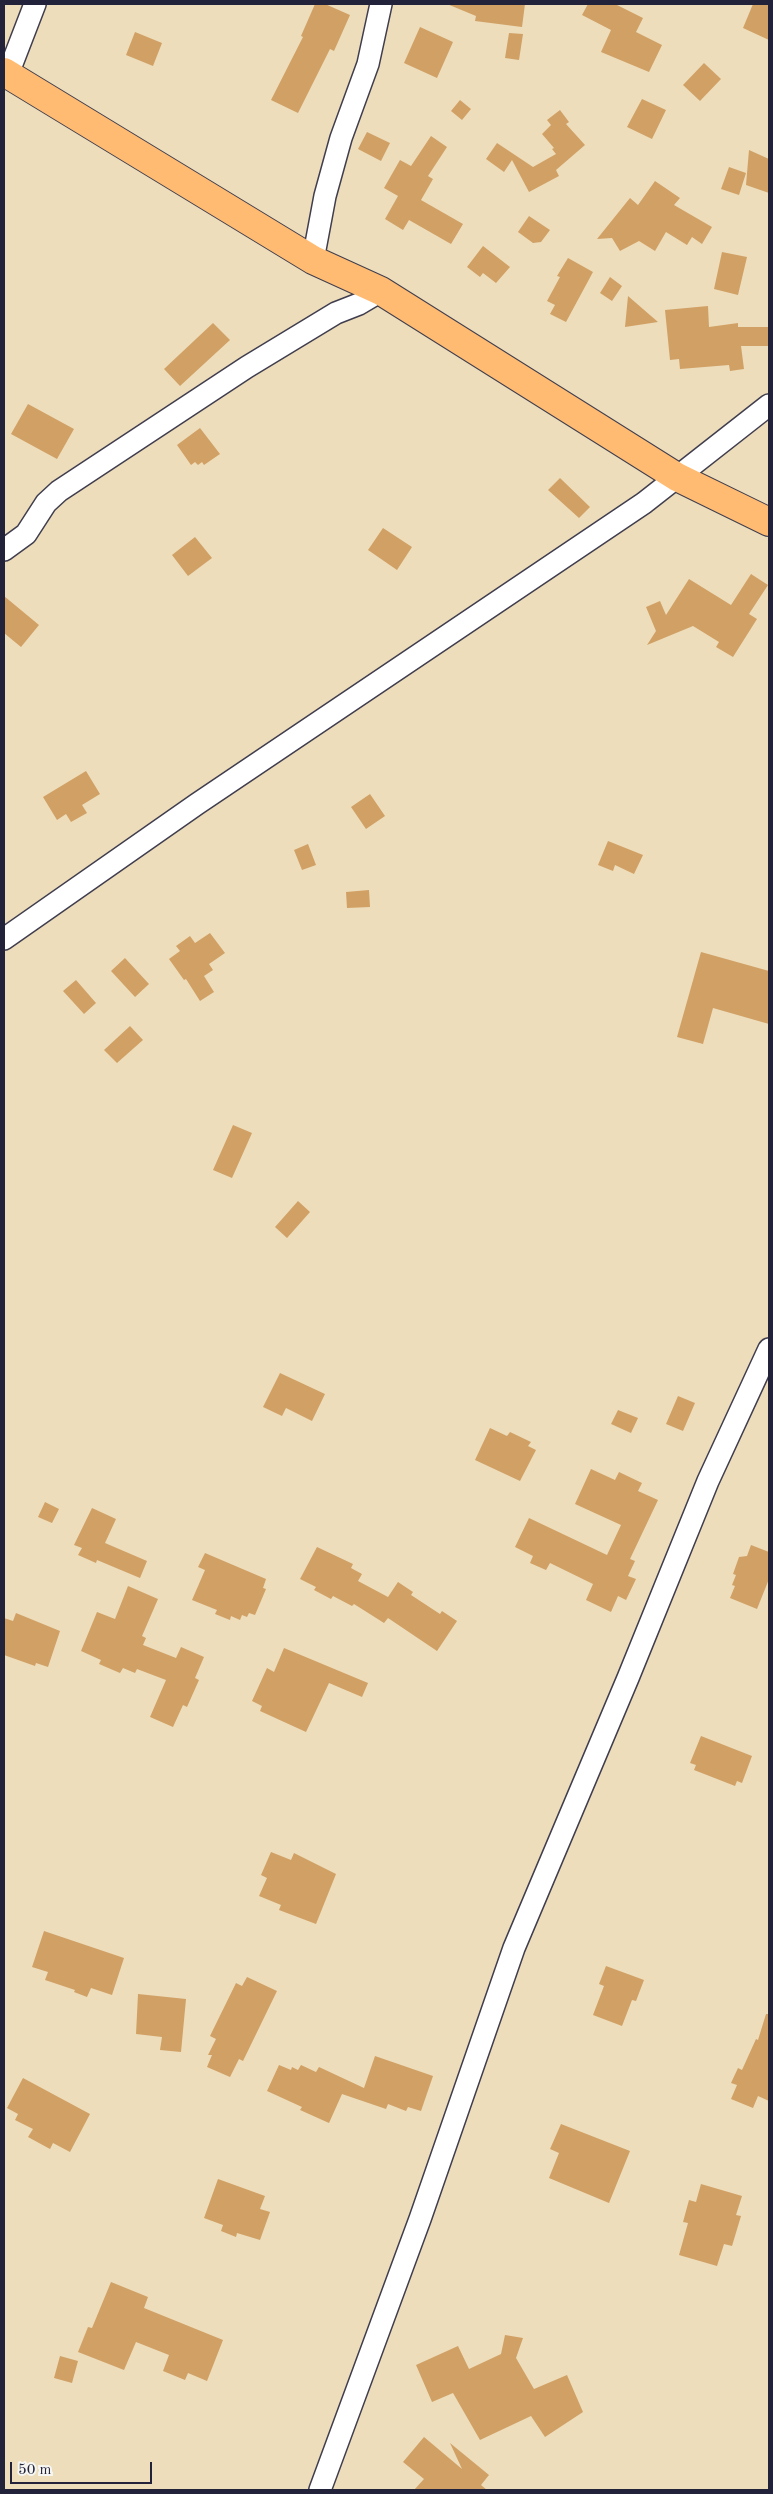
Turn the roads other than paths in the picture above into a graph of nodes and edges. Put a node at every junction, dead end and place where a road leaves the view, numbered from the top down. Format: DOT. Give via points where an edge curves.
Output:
graph roads {
  1 [pos="35,4"];
  2 [pos="381,4"];
  3 [pos="6,73"];
  4 [pos="313,260"];
  5 [pos="381,291"];
  6 [pos="769,405"];
  7 [pos="677,478"];
  8 [pos="769,522"];
  9 [pos="4,550"];
  10 [pos="4,939"];
  11 [pos="769,1349"];
  12 [pos="320,2490"];
  1 -- 3 [label="street"];
  2 -- 4 [label="street" via="368,64 341,138 325,196"];
  3 -- 4 [label="main road"];
  4 -- 5 [label="main road"];
  5 -- 7 [label="main road"];
  5 -- 9 [label="street" via="336,313 247,367 59,491 46,503 26,534"];
  6 -- 7 [label="street"];
  7 -- 8 [label="main road"];
  7 -- 10 [label="street"];
  11 -- 12 [label="street" via="708,1481 514,1948 420,2219"];
}
